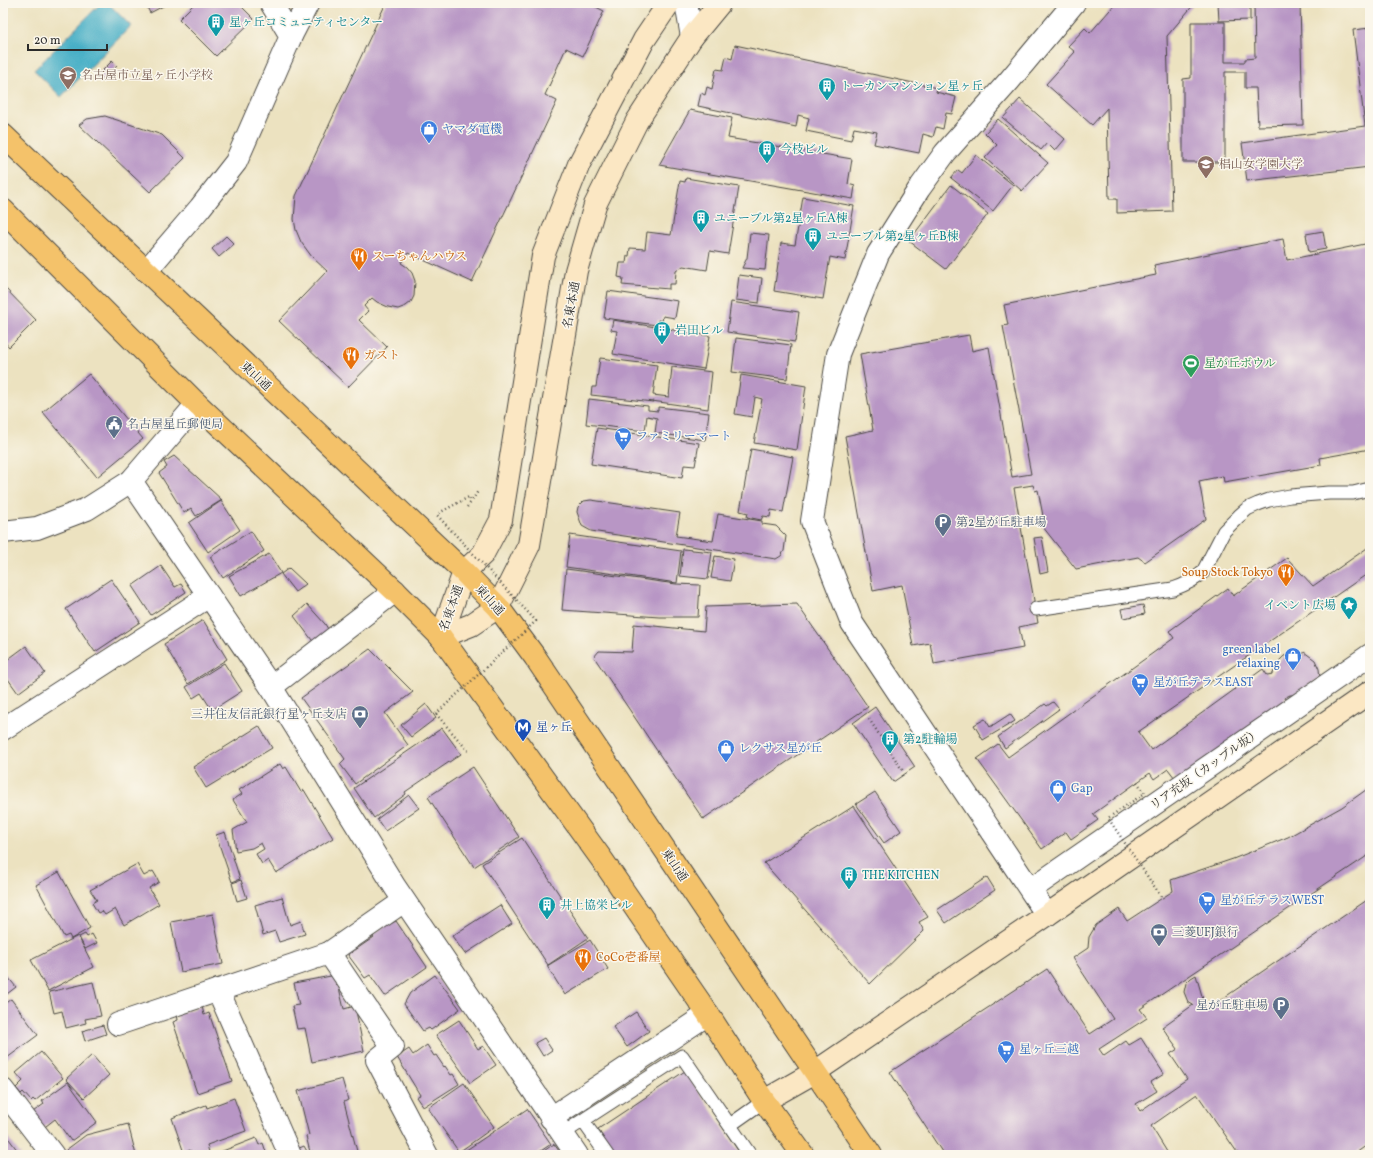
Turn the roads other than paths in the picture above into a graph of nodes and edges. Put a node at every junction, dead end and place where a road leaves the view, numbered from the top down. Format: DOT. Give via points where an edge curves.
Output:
graph roads {
  1 [pos="271,3"];
  2 [pos="308,3"];
  3 [pos="669,3"];
  4 [pos="686,3"];
  5 [pos="720,3"];
  6 [pos="1074,3"];
  7 [pos="291,36"];
  8 [pos="692,37"];
  9 [pos="3,135"];
  10 [pos="3,210"];
  11 [pos="146,272"];
  12 [pos="197,404"];
  13 [pos="131,481"];
  14 [pos="1370,489"];
  15 [pos="3,532"];
  16 [pos="464,572"];
  17 [pos="395,591"];
  18 [pos="209,596"];
  19 [pos="498,607"];
  20 [pos="1036,609"];
  21 [pos="441,637"];
  22 [pos="1370,655"];
  23 [pos="271,687"];
  24 [pos="1370,692"];
  25 [pos="3,729"];
  26 [pos="1040,883"];
  27 [pos="404,901"];
  28 [pos="1047,915"];
  29 [pos="329,953"];
  30 [pos="218,990"];
  31 [pos="708,1014"];
  32 [pos="118,1024"];
  33 [pos="815,1072"];
  34 [pos="3,1090"];
  35 [pos="764,1101"];
  36 [pos="583,1121"];
  37 [pos="557,1126"];
  38 [pos="730,1126"];
  39 [pos="54,1155"];
  40 [pos="290,1155"];
  41 [pos="427,1155"];
  42 [pos="577,1155"];
  43 [pos="607,1155"];
  44 [pos="750,1155"];
  45 [pos="803,1155"];
  46 [pos="871,1155"];
  1 -- 7 [label="street"];
  2 -- 7 [label="street"];
  3 -- 16 [label="main road, 名東本通" via="644,40 579,164 543,256 501,520 483,554"];
  4 -- 8 [label="street"];
  5 -- 8 [label="main road, 名東本通"];
  6 -- 28 [label="street" via="945,153 878,254 838,354 812,521 852,623"];
  7 -- 11 [label="street" via="236,162"];
  8 -- 19 [label="main road, 名東本通" via="637,121 595,205 576,271 529,545"];
  9 -- 11 [label="main road, 東山通"];
  10 -- 12 [label="main road"];
  11 -- 16 [label="main road, 東山通"];
  12 -- 13 [label="street"];
  12 -- 17 [label="main road"];
  13 -- 15 [label="street" via="87,510 37,528"];
  13 -- 18 [label="street"];
  14 -- 20 [label="lane" via="1353,493 1290,496 1269,500 1247,509 1224,531 1203,572 1188,584 1173,589"];
  16 -- 19 [label="main road, 東山通"];
  16 -- 21 [label="main road, 名東本通"];
  17 -- 21 [label="main road"];
  17 -- 23 [label="street"];
  18 -- 23 [label="street"];
  18 -- 25 [label="street"];
  19 -- 21 [label="main road, 名東本通" via="471,624"];
  19 -- 33 [label="main road, 東山通" via="535,657"];
  21 -- 31 [label="main road" via="599,855"];
  22 -- 26 [label="street, リア充坂（カップル坂）"];
  23 -- 27 [label="street"];
  24 -- 28 [label="main road"];
  27 -- 29 [label="street"];
  27 -- 37 [label="street"];
  28 -- 33 [label="main road"];
  29 -- 30 [label="street"];
  29 -- 41 [label="street" via="393,1047 377,1060"];
  30 -- 32 [label="street"];
  30 -- 40 [label="street"];
  31 -- 35 [label="main road"];
  31 -- 37 [label="street"];
  33 -- 35 [label="main road"];
  33 -- 46 [label="main road, 東山通"];
  34 -- 39 [label="street"];
  35 -- 38 [label="lane"];
  35 -- 45 [label="main road"];
  36 -- 37 [label="lane"];
  36 -- 38 [label="lane" via="682,1056"];
  36 -- 43 [label="lane"];
  37 -- 42 [label="street"];
  38 -- 44 [label="lane"];
}
